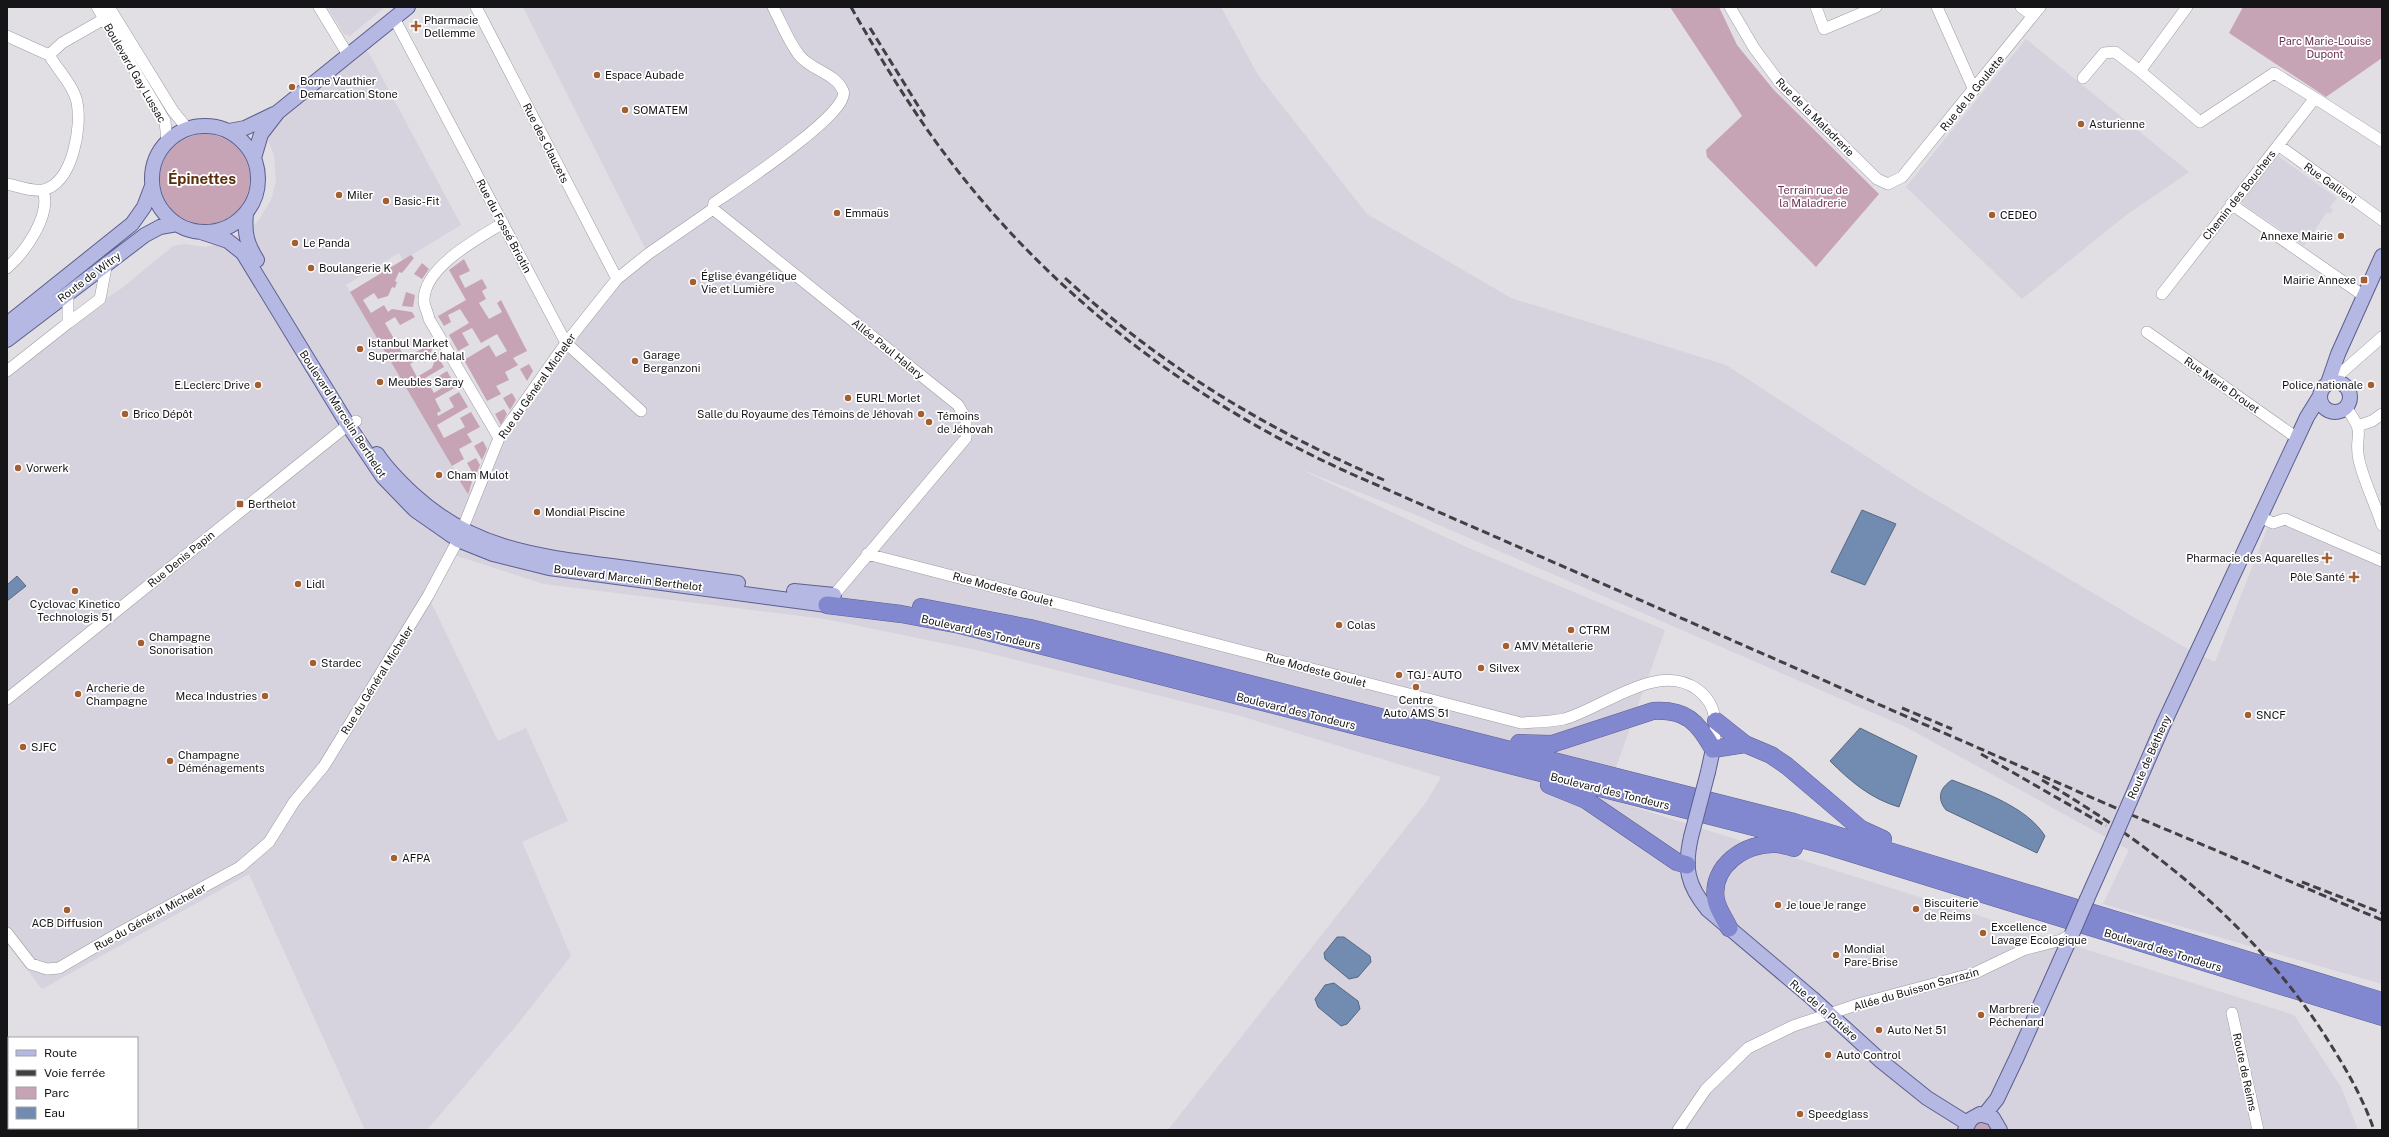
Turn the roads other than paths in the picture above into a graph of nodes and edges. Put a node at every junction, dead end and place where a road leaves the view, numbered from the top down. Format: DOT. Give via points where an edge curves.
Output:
graph roads {
  1 [pos="97,7"];
  2 [pos="109,7"];
  3 [pos="318,7"];
  4 [pos="408,7"];
  5 [pos="476,7"];
  6 [pos="773,7"];
  7 [pos="1730,7"];
  8 [pos="1816,7"];
  9 [pos="1876,7"];
  10 [pos="1937,7"];
  11 [pos="2021,7"];
  12 [pos="2040,7"];
  13 [pos="2187,7"];
  14 [pos="2033,16"];
  15 [pos="394,18"];
  16 [pos="104,19"];
  17 [pos="7,36"];
  18 [pos="48,56"];
  19 [pos="348,56"];
  20 [pos="2140,71"];
  21 [pos="2082,78"];
  22 [pos="1974,90"];
  23 [pos="2314,97"];
  24 [pos="278,112"];
  25 [pos="187,128"];
  26 [pos="228,131"];
  27 [pos="167,141"];
  28 [pos="2382,141"];
  29 [pos="2278,145"];
  30 [pos="254,158"];
  31 [pos="1902,177"];
  32 [pos="7,184"];
  33 [pos="152,186"];
  34 [pos="43,190"];
  35 [pos="2232,204"];
  36 [pos="713,209"];
  37 [pos="246,214"];
  38 [pos="2382,220"];
  39 [pos="176,224"];
  40 [pos="503,224"];
  41 [pos="201,232"];
  42 [pos="2382,256"];
  43 [pos="107,262"];
  44 [pos="7,268"];
  45 [pos="617,279"];
  46 [pos="68,292"];
  47 [pos="2162,294"];
  48 [pos="2364,296"];
  49 [pos="68,323"];
  50 [pos="7,324"];
  51 [pos="2147,332"];
  52 [pos="2382,337"];
  53 [pos="7,340"];
  54 [pos="566,343"];
  55 [pos="2338,354"];
  56 [pos="7,371"];
  57 [pos="2342,378"];
  58 [pos="2328,383"];
  59 [pos="2320,396"];
  60 [pos="2346,408"];
  61 [pos="2326,410"];
  62 [pos="641,411"];
  63 [pos="2382,414"];
  64 [pos="2307,417"];
  65 [pos="352,423"];
  66 [pos="2358,426"];
  67 [pos="498,438"];
  68 [pos="2297,438"];
  69 [pos="2260,517"];
  70 [pos="2382,525"];
  71 [pos="460,535"];
  72 [pos="868,554"];
  73 [pos="2382,561"];
  74 [pos="830,600"];
  75 [pos="1254,684"];
  76 [pos="7,698"];
  77 [pos="1716,721"];
  78 [pos="1418,742"];
  79 [pos="1745,744"];
  80 [pos="1713,749"];
  81 [pos="1686,865"];
  82 [pos="1933,879"];
  83 [pos="1997,883"];
  84 [pos="1729,928"];
  85 [pos="7,933"];
  86 [pos="2072,934"];
  87 [pos="2382,1001"];
  88 [pos="2232,1014"];
  89 [pos="1831,1015"];
  90 [pos="2382,1017"];
  91 [pos="1994,1122"];
  92 [pos="1966,1126"];
  93 [pos="1678,1130"];
  94 [pos="2258,1130"];
  1 -- 16 [label="street, Boulevard Gay Lussac"];
  2 -- 25 [label="street, Boulevard Gay Lussac" via="173,111"];
  3 -- 19 [label="street"];
  4 -- 15 [label="main road"];
  5 -- 45 [label="street, Rue des Clauzets"];
  6 -- 36 [label="street" via="799,55 840,85 844,98 811,132 777,160 714,204"];
  7 -- 31 [label="street, Rue de la Maladrerie" via="1754,48 1780,83 1867,170 1888,184"];
  8 -- 9 [label="street" via="1824,29"];
  10 -- 22 [label="street"];
  11 -- 14 [label="street"];
  12 -- 14 [label="street, Rue de la Goulette"];
  13 -- 20 [label="street"];
  14 -- 22 [label="street, Rue de la Goulette"];
  15 -- 19 [label="main road"];
  15 -- 40 [label="street, Rue du Fossé Briotin"];
  16 -- 18 [label="street" via="62,43"];
  16 -- 27 [label="street, Boulevard Gay Lussac" via="165,121"];
  17 -- 18 [label="street"];
  18 -- 34 [label="street" via="77,102 79,130 65,172 54,185"];
  19 -- 24 [label="main road"];
  20 -- 21 [label="street" via="2115,52 2104,53"];
  20 -- 23 [label="street" via="2200,122 2274,73"];
  22 -- 31 [label="street, Rue de la Goulette"];
  23 -- 28 [label="street"];
  23 -- 29 [label="street, Chemin des Bouchers"];
  24 -- 26 [label="main road" via="245,128"];
  24 -- 30 [label="main road" via="261,134"];
  25 -- 26 [label="main road" via="207,125"];
  25 -- 27 [label="main road"];
  26 -- 30 [label="main road" via="243,141"];
  27 -- 33 [label="main road" via="154,162"];
  29 -- 35 [label="street, Chemin des Bouchers"];
  29 -- 38 [label="street, Rue Gallieni"];
  30 -- 37 [label="main road" via="258,170 258,185"];
  32 -- 34 [label="street"];
  33 -- 39 [label="main road" via="159,206"];
  33 -- 50 [label="main road, Route de Witry" via="144,207 132,224"];
  34 -- 44 [label="street" via="45,204 33,237 26,249"];
  35 -- 47 [label="street, Chemin des Bouchers"];
  35 -- 48 [label="street"];
  36 -- 45 [label="street"];
  36 -- 72 [label="street, Allée Paul Halary" via="958,405 966,419 966,438"];
  37 -- 41 [label="main road" via="227,227"];
  37 -- 65 [label="main road, Boulevard Marcelin Berthelot" via="244,232 247,243"];
  39 -- 41 [label="main road"];
  39 -- 43 [label="main road, Route de Witry" via="153,230"];
  40 -- 54 [label="street, Rue du Fossé Briotin"];
  40 -- 67 [label="street" via="470,242 445,262 431,280 424,300 429,318"];
  41 -- 65 [label="main road, Boulevard Marcelin Berthelot" via="228,241 243,252"];
  42 -- 48 [label="main road"];
  43 -- 46 [label="main road, Route de Witry"];
  43 -- 49 [label="street" via="100,299"];
  45 -- 54 [label="street, Rue du Général Micheler"];
  46 -- 49 [label="street"];
  46 -- 53 [label="main road, Route de Witry"];
  48 -- 55 [label="main road"];
  49 -- 56 [label="street"];
  51 -- 68 [label="street, Rue Marie Drouet"];
  52 -- 57 [label="street"];
  54 -- 62 [label="street, Rue du Fossé Briotin"];
  54 -- 67 [label="street, Rue du Général Micheler"];
  55 -- 57 [label="main road"];
  55 -- 58 [label="main road"];
  57 -- 58 [label="main road" via="2339,382"];
  57 -- 60 [label="main road" via="2351,396"];
  58 -- 59 [label="main road"];
  59 -- 61 [label="main road"];
  59 -- 64 [label="main road, Route de Bétheny"];
  60 -- 61 [label="main road" via="2334,413"];
  60 -- 66 [label="street"];
  61 -- 64 [label="main road"];
  63 -- 66 [label="street"];
  64 -- 68 [label="main road, Route de Bétheny"];
  65 -- 71 [label="main road, Boulevard Marcelin Berthelot" via="381,461 403,484"];
  65 -- 76 [label="street, Rue Denis Papin"];
  66 -- 70 [label="street" via="2359,459"];
  67 -- 71 [label="street, Rue du Général Micheler"];
  68 -- 69 [label="main road, Route de Bétheny"];
  69 -- 73 [label="street" via="2273,522 2285,519"];
  69 -- 86 [label="main road, Route de Bétheny, bridge" via="2164,723"];
  71 -- 74 [label="main road, Boulevard Marcelin Berthelot" via="543,557"];
  71 -- 85 [label="street, Rue du Général Micheler" via="428,596 324,766 294,802 269,842 240,867 59,968 47,969 32,964"];
  72 -- 74 [label="street, Allée Paul Halary"];
  72 -- 77 [label="street, Rue Modeste Goulet" via="1521,723 1565,719 1656,681 1674,680 1691,685 1704,695 1712,706"];
  74 -- 75 [label="highway, Boulevard des Tondeurs" via="987,618"];
  74 -- 78 [label="highway, Boulevard des Tondeurs" via="960,625"];
  75 -- 80 [label="highway" via="1311,691 1501,739 1538,745 1569,740 1653,711 1668,710 1692,720 1702,730"];
  75 -- 83 [label="highway, Boulevard des Tondeurs" via="1794,822"];
  77 -- 79 [label="highway"];
  77 -- 80 [label="street, Rue Modeste Goulet"];
  78 -- 81 [label="highway" via="1454,757 1538,781 1586,800 1677,862"];
  78 -- 82 [label="highway, Boulevard des Tondeurs" via="1824,845"];
  79 -- 80 [label="highway"];
  79 -- 83 [label="highway" via="1771,755 1787,766 1861,829 1877,837 1957,863"];
  80 -- 81 [label="main road, bridge"];
  81 -- 84 [label="main road, Rue de la Potière" via="1696,896"];
  82 -- 84 [label="highway" via="1776,844 1758,845 1733,857 1722,869 1715,886 1716,900"];
  82 -- 90 [label="highway, Boulevard des Tondeurs"];
  83 -- 87 [label="highway, Boulevard des Tondeurs"];
  84 -- 89 [label="main road, Rue de la Potière"];
  86 -- 89 [label="street, Allée du Buisson Sarrazin" via="2061,940 2023,950 1975,973 1862,1003"];
  86 -- 91 [label="main road, Route de Bétheny" via="1997,1099"];
  88 -- 94 [label="street, Route de Reims"];
  89 -- 92 [label="main road, Rue de la Potière" via="1927,1098"];
  89 -- 93 [label="street, Allée du Buisson Sarrazin" via="1793,1026 1748,1048 1706,1089"];
  91 -- 92 [label="main road" via="1975,1116"];
}
